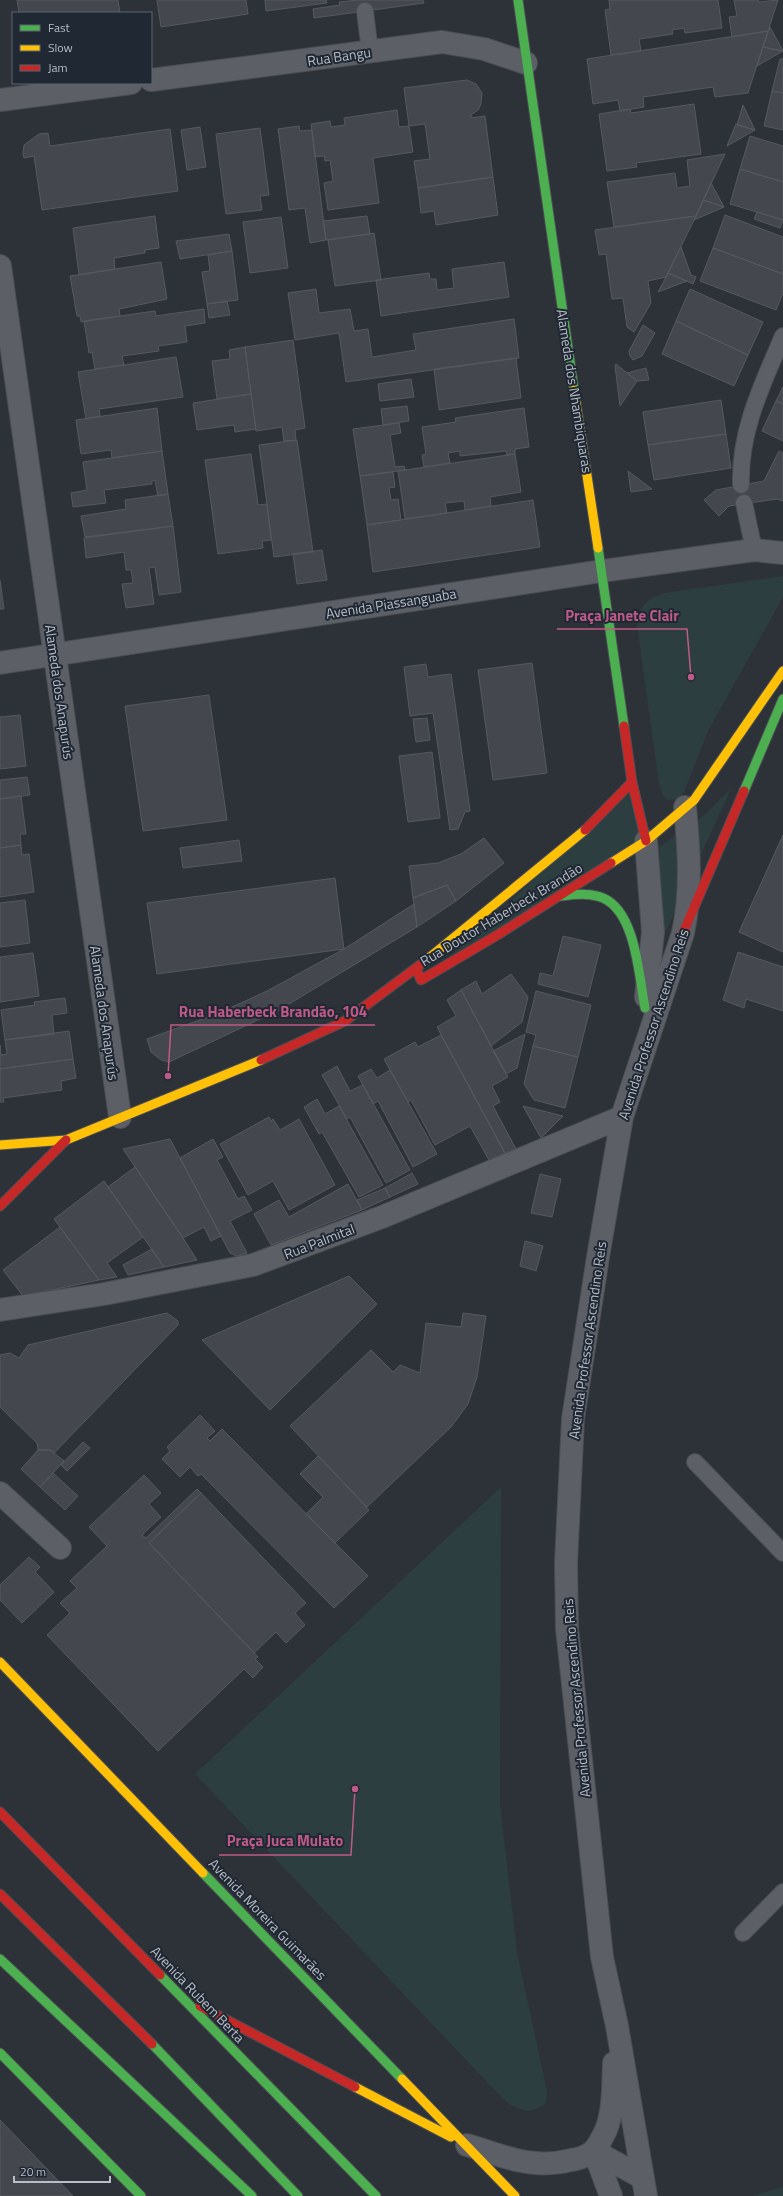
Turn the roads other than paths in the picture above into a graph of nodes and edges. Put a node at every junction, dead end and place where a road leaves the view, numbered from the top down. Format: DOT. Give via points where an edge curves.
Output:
graph roads {
  1 [pos="518,0"];
  2 [pos="365,11"];
  3 [pos="370,52"];
  4 [pos="526,62"];
  5 [pos="152,80"];
  6 [pos="123,84"];
  7 [pos="0,100"];
  8 [pos="0,266"];
  9 [pos="783,336"];
  10 [pos="741,485"];
  11 [pos="744,504"];
  12 [pos="754,550"];
  13 [pos="783,553"];
  14 [pos="602,571"];
  15 [pos="54,655"];
  16 [pos="0,663"];
  17 [pos="783,670"];
  18 [pos="783,698"];
  19 [pos="632,782"];
  20 [pos="685,808"];
  21 [pos="646,841"];
  22 [pos="559,896"];
  23 [pos="683,933"];
  24 [pos="416,968"];
  25 [pos="645,1008"];
  26 [pos="639,1064"];
  27 [pos="120,1117"];
  28 [pos="622,1117"];
  29 [pos="66,1140"];
  30 [pos="0,1145"];
  31 [pos="0,1206"];
  32 [pos="0,1310"];
  33 [pos="695,1462"];
  34 [pos="0,1493"];
  35 [pos="60,1548"];
  36 [pos="783,1553"];
  37 [pos="0,1662"];
  38 [pos="0,1812"];
  39 [pos="783,1892"];
  40 [pos="0,1894"];
  41 [pos="744,1933"];
  42 [pos="0,1959"];
  43 [pos="181,1996"];
  44 [pos="617,2026"];
  45 [pos="0,2054"];
  46 [pos="467,2145"];
  47 [pos="594,2151"];
  48 [pos="644,2187"];
  49 [pos="141,2196"];
  50 [pos="252,2196"];
  51 [pos="298,2196"];
  52 [pos="376,2196"];
  53 [pos="515,2196"];
  54 [pos="611,2196"];
  1 -- 4 [label="main road, Alameda dos Nhambiquaras"];
  2 -- 3 [label="lane"];
  3 -- 4 [label="street, Rua Bangu" via="442,42 484,49"];
  3 -- 5 [label="street, Rua Bangu"];
  4 -- 14 [label="main road, Alameda dos Nhambiquaras"];
  6 -- 7 [label="street"];
  8 -- 15 [label="street, Alameda dos Anapurús"];
  9 -- 10 [label="lane" via="748,424 743,449"];
  11 -- 12 [label="lane"];
  12 -- 13 [label="street, Avenida Piassanguaba"];
  12 -- 14 [label="street, Avenida Piassanguaba"];
  14 -- 15 [label="street, Avenida Piassanguaba"];
  14 -- 19 [label="main road, Alameda dos Nhambiquaras"];
  15 -- 16 [label="street, Avenida Piassanguaba"];
  15 -- 27 [label="street, Alameda dos Anapurús"];
  17 -- 20 [label="main road, Rua Doutor Haberbeck Brandão" via="694,800"];
  18 -- 23 [label="main road"];
  19 -- 21 [label="main road, Alameda dos Nhambiquaras"];
  19 -- 24 [label="main road" via="616,802 575,840"];
  20 -- 21 [label="main road, Rua Doutor Haberbeck Brandão"];
  20 -- 23 [label="street, Avenida Professor Ascendino Reis" via="690,867 688,912"];
  21 -- 22 [label="main road, Rua Doutor Haberbeck Brandão"];
  21 -- 25 [label="street, Alameda dos Nhambiquaras" via="653,932"];
  22 -- 24 [label="main road, Rua Doutor Haberbeck Brandão" via="421,980"];
  22 -- 25 [label="main road" via="586,895 604,898 622,916 630,931"];
  23 -- 26 [label="street, Avenida Professor Ascendino Reis"];
  24 -- 27 [label="main road, Rua Doutor Haberbeck Brandão" via="345,1021 257,1062"];
  25 -- 26 [label="street, Alameda dos Nhambiquaras"];
  26 -- 28 [label="street, Avenida Professor Ascendino Reis"];
  27 -- 29 [label="main road, Rua Doutor Haberbeck Brandão"];
  28 -- 32 [label="street, Rua Palmital" via="382,1217 253,1265 104,1294"];
  28 -- 44 [label="street, Avenida Professor Ascendino Reis" via="573,1419 566,1563 567,1628 601,1949"];
  29 -- 30 [label="main road, Rua Doutor Haberbeck Brandão"];
  29 -- 31 [label="main road"];
  33 -- 36 [label="lane"];
  34 -- 35 [label="street"];
  37 -- 46 [label="main road, Avenida Moreira Guimarães"];
  38 -- 43 [label="main road, Avenida Rubem Berta"];
  39 -- 41 [label="lane"];
  40 -- 51 [label="main road" via="146,2036"];
  42 -- 50 [label="main road"];
  43 -- 46 [label="main road"];
  43 -- 52 [label="main road, Avenida Rubem Berta"];
  44 -- 47 [label="street, Avenida Professor Ascendino Reis" via="612,2100 606,2128"];
  44 -- 48 [label="street, Avenida Professor Ascendino Reis"];
  45 -- 49 [label="main road"];
  46 -- 47 [label="street" via="519,2162 538,2165 580,2158"];
  46 -- 53 [label="main road, Avenida Moreira Guimarães"];
  47 -- 48 [label="street"];
  47 -- 54 [label="street"];
}
